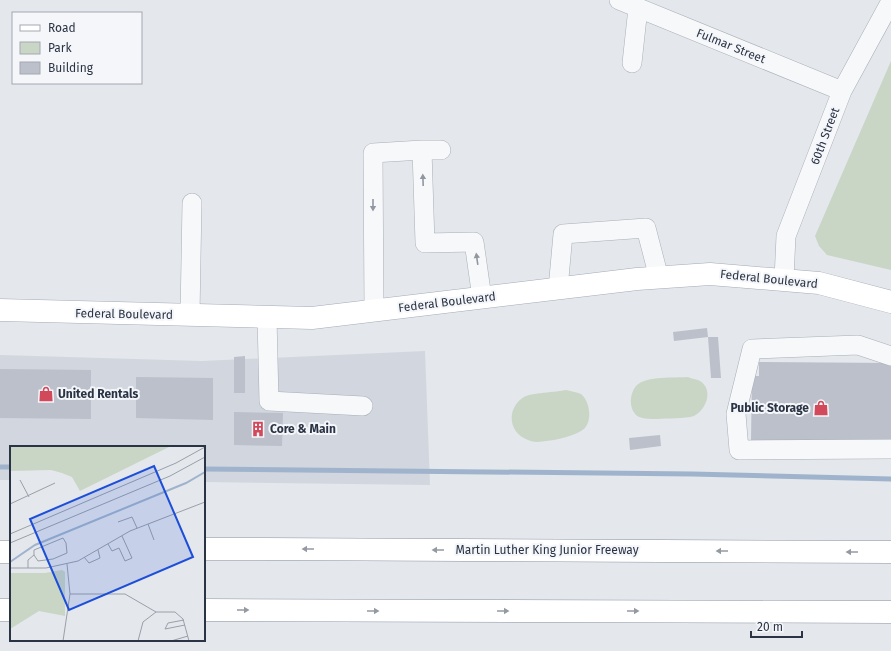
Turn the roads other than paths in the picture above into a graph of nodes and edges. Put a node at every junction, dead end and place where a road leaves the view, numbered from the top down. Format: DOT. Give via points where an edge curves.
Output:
graph roads {
  1 [pos="619,0"];
  2 [pos="891,1"];
  3 [pos="638,8"];
  4 [pos="632,63"];
  5 [pos="842,91"];
  6 [pos="422,150"];
  7 [pos="441,150"];
  8 [pos="192,203"];
  9 [pos="659,278"];
  10 [pos="784,279"];
  11 [pos="558,289"];
  12 [pos="482,298"];
  13 [pos="891,302"];
  14 [pos="0,310"];
  15 [pos="374,311"];
  16 [pos="190,315"];
  17 [pos="267,317"];
  18 [pos="891,356"];
  19 [pos="363,406"];
  20 [pos="891,449"];
  21 [pos="205,549"];
  22 [pos="891,552"];
  23 [pos="205,610"];
  24 [pos="891,612"];
  1 -- 3 [label="street, Fulmar Street"];
  2 -- 5 [label="street, 60th Street"];
  3 -- 4 [label="street"];
  3 -- 5 [label="street, Fulmar Street"];
  5 -- 10 [label="street, 60th Street" via="786,236"];
  6 -- 7 [label="street"];
  12 -- 6 [label="street, one-way" via="474,242 425,243"];
  6 -- 15 [label="street, one-way" via="373,153"];
  8 -- 16 [label="street"];
  9 -- 10 [label="main road, Federal Boulevard" via="710,274"];
  9 -- 11 [label="main road, Federal Boulevard"];
  9 -- 11 [label="street" via="646,228 563,234"];
  10 -- 13 [label="main road, Federal Boulevard" via="819,283"];
  11 -- 12 [label="main road, Federal Boulevard"];
  12 -- 15 [label="main road, Federal Boulevard"];
  14 -- 16 [label="main road, Federal Boulevard"];
  15 -- 17 [label="main road, Federal Boulevard" via="312,318"];
  16 -- 17 [label="main road, Federal Boulevard"];
  17 -- 19 [label="street" via="269,401"];
  18 -- 20 [label="street" via="858,345 752,349 736,414 739,450"];
  22 -- 21 [label="main road, Martin Luther King Junior Freeway, one-way"];
  23 -- 24 [label="main road, one-way"];
}
